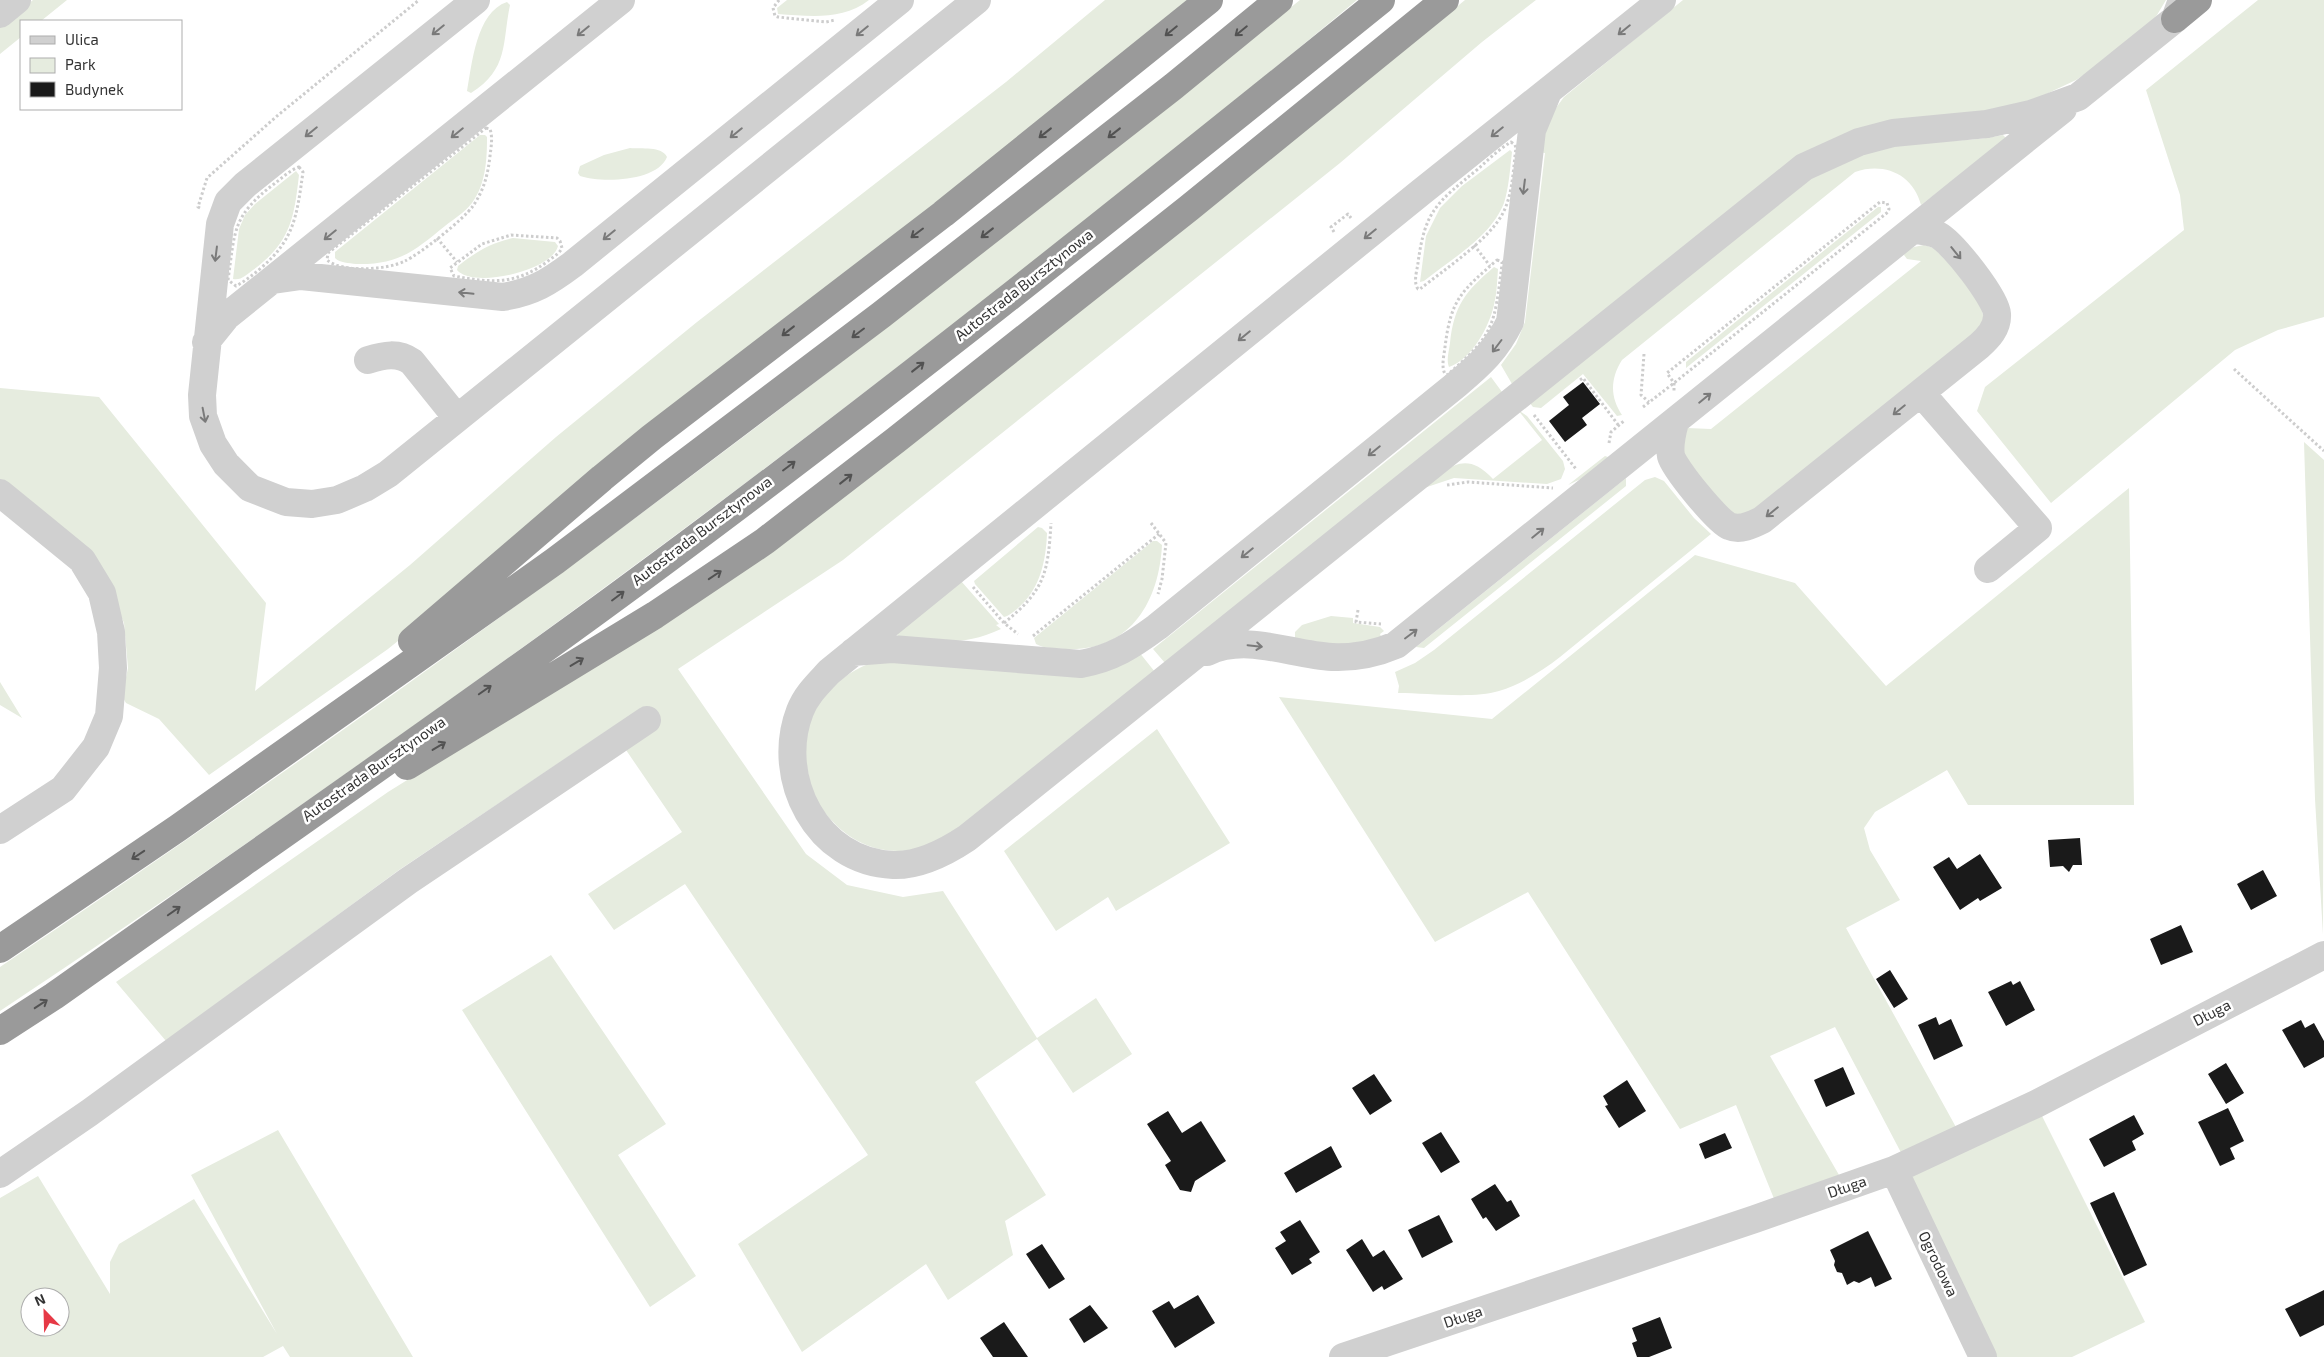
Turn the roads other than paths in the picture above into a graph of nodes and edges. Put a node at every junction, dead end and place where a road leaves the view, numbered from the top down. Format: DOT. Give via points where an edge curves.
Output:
graph roads {
  1 [pos="18,0"];
  2 [pos="476,0"];
  3 [pos="621,0"];
  4 [pos="900,0"];
  5 [pos="976,0"];
  6 [pos="1209,0"];
  7 [pos="1279,0"];
  8 [pos="1381,0"];
  9 [pos="1446,0"];
  10 [pos="1662,0"];
  11 [pos="2198,0"];
  12 [pos="2178,9"];
  13 [pos="0,14"];
  14 [pos="1549,90"];
  15 [pos="2078,98"];
  16 [pos="1916,230"];
  17 [pos="273,280"];
  18 [pos="206,342"];
  19 [pos="368,360"];
  20 [pos="1921,393"];
  21 [pos="457,418"];
  22 [pos="1675,422"];
  23 [pos="0,493"];
  24 [pos="1988,569"];
  25 [pos="853,652"];
  26 [pos="1192,659"];
  27 [pos="647,720"];
  28 [pos="178,828"];
  29 [pos="0,830"];
  30 [pos="203,890"];
  31 [pos="0,949"];
  32 [pos="2324,955"];
  33 [pos="0,1031"];
  34 [pos="1894,1170"];
  35 [pos="0,1174"];
  36 [pos="1344,1357"];
  37 [pos="1983,1357"];
  1 -- 13 [label="street"];
  2 -- 18 [label="street, one-way" via="228,202 220,224"];
  3 -- 17 [label="street, one-way"];
  4 -- 17 [label="street, one-way" via="573,264 549,282 525,294 503,297 301,276"];
  5 -- 21 [label="street"];
  6 -- 28 [label="highway, one-way" via="943,214 652,437 447,613"];
  7 -- 28 [label="highway, one-way" via="1019,208 555,561"];
  30 -- 8 [label="highway, Autostrada Bursztynowa, one-way" via="658,565 967,330"];
  30 -- 9 [label="highway, one-way" via="646,620 764,541 1189,208"];
  10 -- 14 [label="street, one-way"];
  11 -- 12 [label="highway"];
  12 -- 15 [label="street"];
  14 -- 25 [label="street, one-way"];
  14 -- 25 [label="street, one-way" via="1532,130 1510,322 1502,339 1486,360 1195,596 1119,654 1081,664 892,649"];
  15 -- 16 [label="street"];
  15 -- 26 [label="street" via="1987,124 1893,133 1859,142 1804,167"];
  16 -- 20 [label="street, one-way" via="1939,236 1950,246 1990,294 1997,315 1989,337"];
  22 -- 16 [label="street, one-way"];
  17 -- 18 [label="street" via="227,316"];
  18 -- 21 [label="street, one-way" via="203,416 214,444 226,464 250,488 286,502 312,504 337,500 365,488 388,474"];
  19 -- 21 [label="street" via="403,355"];
  20 -- 22 [label="street, one-way" via="1762,520 1743,527 1731,527 1721,522 1676,468 1670,447"];
  20 -- 24 [label="street" via="2038,528"];
  26 -- 22 [label="street, one-way" via="1232,644 1331,657 1362,657 1396,645"];
  23 -- 29 [label="street" via="82,560 102,592 111,632 113,668 109,716 96,747 64,789"];
  25 -- 26 [label="street" via="810,691 800,710 791,755 796,783 808,810 832,843 852,854 894,865 924,860 967,838"];
  27 -- 35 [label="street" via="408,881"];
  28 -- 31 [label="highway, one-way"];
  33 -- 30 [label="highway, Autostrada Bursztynowa, one-way"];
  32 -- 34 [label="street, Długa" via="2036,1104"];
  34 -- 36 [label="street, Długa"];
  34 -- 37 [label="street, Ogrodowa"];
}
